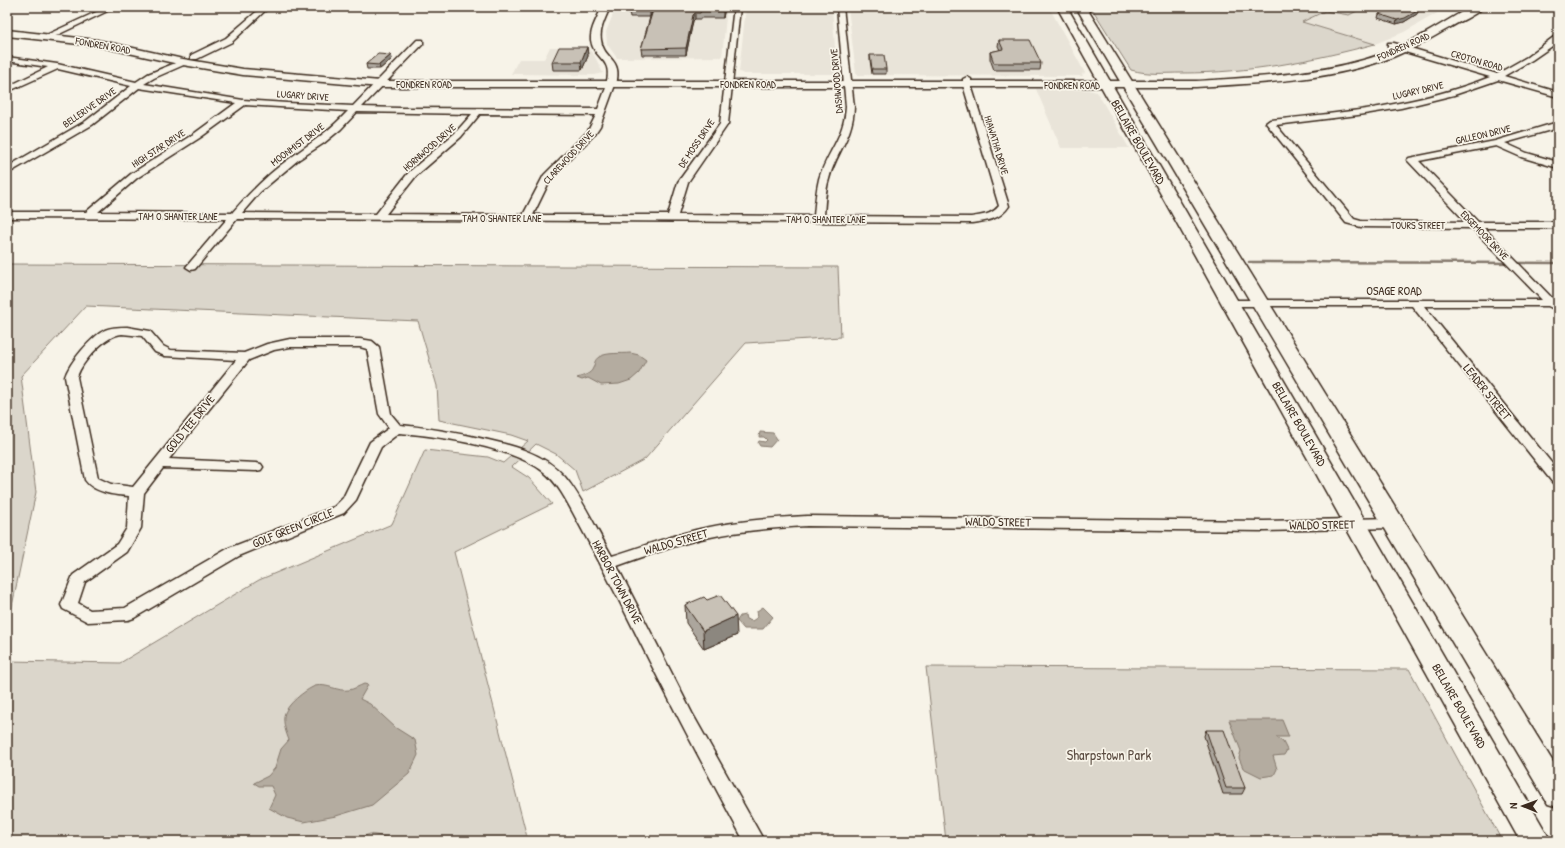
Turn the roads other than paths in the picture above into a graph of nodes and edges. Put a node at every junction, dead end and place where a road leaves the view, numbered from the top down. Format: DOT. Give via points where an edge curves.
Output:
graph roads {
  1 [pos="113,7"];
  2 [pos="266,7"];
  3 [pos="606,7"];
  4 [pos="737,7"];
  5 [pos="840,7"];
  6 [pos="1062,7"];
  7 [pos="1075,7"];
  8 [pos="1468,7"];
  9 [pos="1478,7"];
  10 [pos="1083,11"];
  11 [pos="1459,12"];
  12 [pos="7,28"];
  13 [pos="7,33"];
  14 [pos="53,34"];
  15 [pos="1558,38"];
  16 [pos="420,42"];
  17 [pos="1396,47"];
  18 [pos="163,56"];
  19 [pos="194,57"];
  20 [pos="7,59"];
  21 [pos="183,62"];
  22 [pos="203,65"];
  23 [pos="57,66"];
  24 [pos="1497,77"];
  25 [pos="383,81"];
  26 [pos="612,82"];
  27 [pos="729,82"];
  28 [pos="847,82"];
  29 [pos="967,82"];
  30 [pos="1104,82"];
  31 [pos="1127,83"];
  32 [pos="136,85"];
  33 [pos="7,90"];
  34 [pos="1558,95"];
  35 [pos="243,102"];
  36 [pos="355,109"];
  37 [pos="478,111"];
  38 [pos="601,112"];
  39 [pos="1558,125"];
  40 [pos="1497,143"];
  41 [pos="1140,145"];
  42 [pos="1412,160"];
  43 [pos="1558,165"];
  44 [pos="7,171"];
  45 [pos="1186,179"];
  46 [pos="997,214"];
  47 [pos="7,216"];
  48 [pos="88,216"];
  49 [pos="233,216"];
  50 [pos="379,218"];
  51 [pos="526,218"];
  52 [pos="672,218"];
  53 [pos="819,219"];
  54 [pos="1350,221"];
  55 [pos="1184,222"];
  56 [pos="1212,222"];
  57 [pos="1476,225"];
  58 [pos="1558,225"];
  59 [pos="191,267"];
  60 [pos="1230,303"];
  61 [pos="1261,303"];
  62 [pos="1416,304"];
  63 [pos="1556,306"];
  64 [pos="245,357"];
  65 [pos="396,430"];
  66 [pos="159,463"];
  67 [pos="256,467"];
  68 [pos="1558,480"];
  69 [pos="137,492"];
  70 [pos="1394,523"];
  71 [pos="1356,524"];
  72 [pos="608,563"];
  73 [pos="1558,795"];
  74 [pos="754,841"];
  75 [pos="1536,841"];
  1 -- 14 [label="street"];
  2 -- 19 [label="street" via="229,40"];
  3 -- 26 [label="street" via="596,41 612,65 615,73"];
  4 -- 27 [label="street, DE MOSS DRIVE"];
  5 -- 28 [label="street, DASHWOOD DRIVE"];
  6 -- 30 [label="main road, BELLAIRE BOULEVARD"];
  7 -- 10 [label="main road"];
  8 -- 11 [label="main road"];
  9 -- 11 [label="main road, FONDREN ROAD"];
  10 -- 31 [label="main road, BELLAIRE BOULEVARD"];
  11 -- 17 [label="main road, FONDREN ROAD" via="1424,38"];
  12 -- 14 [label="main road, FONDREN ROAD"];
  13 -- 14 [label="main road, FONDREN ROAD"];
  14 -- 18 [label="main road, FONDREN ROAD"];
  14 -- 19 [label="main road, FONDREN ROAD" via="141,44"];
  15 -- 24 [label="street, LUGARY DRIVE" via="1527,61"];
  16 -- 25 [label="street, MOONMIST DRIVE"];
  17 -- 24 [label="street, CROTON ROAD"];
  17 -- 31 [label="main road, FONDREN ROAD" via="1389,55 1350,66 1251,78"];
  18 -- 19 [label="main road"];
  18 -- 21 [label="main road, FONDREN ROAD"];
  19 -- 22 [label="main road" via="193,60"];
  19 -- 25 [label="main road, FONDREN ROAD" via="286,71"];
  20 -- 23 [label="street, LUGARY DRIVE"];
  21 -- 22 [label="main road, FONDREN ROAD"];
  21 -- 32 [label="street, BELLERIVE DRIVE"];
  22 -- 25 [label="main road, FONDREN ROAD" via="274,76"];
  23 -- 32 [label="street, LUGARY DRIVE"];
  23 -- 33 [label="street"];
  24 -- 34 [label="street, CROTON ROAD"];
  24 -- 54 [label="street, LUGARY DRIVE" via="1420,102 1342,115 1270,123"];
  25 -- 26 [label="main road, FONDREN ROAD"];
  25 -- 36 [label="street, MOONMIST DRIVE"];
  26 -- 27 [label="main road, FONDREN ROAD"];
  26 -- 38 [label="street, CLAREWOOD DRIVE"];
  27 -- 28 [label="main road, FONDREN ROAD"];
  27 -- 52 [label="street, DE MOSS DRIVE" via="724,124 683,182"];
  28 -- 29 [label="main road, FONDREN ROAD"];
  28 -- 53 [label="street, DASHWOOD DRIVE" via="849,122 844,139 825,178"];
  29 -- 30 [label="main road, FONDREN ROAD"];
  29 -- 46 [label="street, HIAWATHA DRIVE" via="1004,206"];
  30 -- 31 [label="main road, FONDREN ROAD"];
  30 -- 41 [label="main road, BELLAIRE BOULEVARD"];
  31 -- 45 [label="main road, BELLAIRE BOULEVARD"];
  32 -- 35 [label="street, LUGARY DRIVE"];
  32 -- 44 [label="street, BELLERIVE DRIVE" via="89,123"];
  35 -- 36 [label="street, LUGARY DRIVE"];
  35 -- 48 [label="street, HIGH STAR DRIVE" via="198,135 134,176"];
  36 -- 37 [label="street, LUGARY DRIVE"];
  36 -- 49 [label="street, MOONMIST DRIVE" via="321,141 295,158 257,190"];
  37 -- 38 [label="street, LUGARY DRIVE"];
  37 -- 50 [label="street, HORNWOOD DRIVE" via="467,127 416,171"];
  38 -- 51 [label="street, CLAREWOOD DRIVE" via="591,134 547,177"];
  39 -- 40 [label="street, GALLEON DRIVE"];
  40 -- 42 [label="street, GALLEON DRIVE"];
  40 -- 43 [label="street" via="1524,155"];
  41 -- 45 [label="main road" via="1149,146 1160,152 1173,170"];
  41 -- 55 [label="main road, BELLAIRE BOULEVARD"];
  42 -- 57 [label="street, EDGEMOOR DRIVE"];
  45 -- 56 [label="main road, BELLAIRE BOULEVARD"];
  46 -- 53 [label="street, TAM O SHANTER LANE" via="970,220"];
  47 -- 48 [label="street, TAM O SHANTER LANE"];
  48 -- 49 [label="street, TAM O SHANTER LANE"];
  49 -- 50 [label="street, TAM O SHANTER LANE"];
  49 -- 59 [label="street, MOONMIST DRIVE"];
  50 -- 51 [label="street, TAM O SHANTER LANE"];
  51 -- 52 [label="street, TAM O SHANTER LANE"];
  52 -- 53 [label="street, TAM O SHANTER LANE"];
  54 -- 57 [label="street, TOURS STREET" via="1361,224"];
  55 -- 56 [label="main road"];
  55 -- 60 [label="main road, BELLAIRE BOULEVARD"];
  56 -- 61 [label="main road, BELLAIRE BOULEVARD"];
  57 -- 58 [label="street, TOURS STREET"];
  57 -- 63 [label="street, EDGEMOOR DRIVE"];
  60 -- 61 [label="street, OSAGE ROAD"];
  60 -- 71 [label="main road, BELLAIRE BOULEVARD"];
  61 -- 62 [label="street, OSAGE ROAD"];
  61 -- 70 [label="main road, BELLAIRE BOULEVARD"];
  62 -- 63 [label="street, OSAGE ROAD"];
  62 -- 68 [label="street, LEADER STREET"];
  64 -- 65 [label="street" via="290,342 368,344 373,347 385,414"];
  64 -- 66 [label="street, GOLD TEE DRIVE"];
  64 -- 69 [label="street" via="169,353 159,349 146,333 116,332 108,333 99,340 75,368 71,377 92,480 108,489"];
  65 -- 69 [label="street, GOLF GREEN CIRCLE" via="375,445 349,500 338,510 234,552 128,614 88,616 69,605 78,579 122,548 134,528"];
  65 -- 72 [label="street, HARBOR TOWN DRIVE" via="424,431 490,444 507,448 538,462 565,487"];
  66 -- 67 [label="street"];
  66 -- 69 [label="street, GOLD TEE DRIVE"];
  70 -- 71 [label="street, WALDO STREET"];
  70 -- 73 [label="main road, BELLAIRE BOULEVARD"];
  71 -- 72 [label="street, WALDO STREET" via="1264,526 807,521 701,534"];
  71 -- 75 [label="main road, BELLAIRE BOULEVARD"];
  72 -- 74 [label="street, HARBOR TOWN DRIVE" via="686,718"];
}
